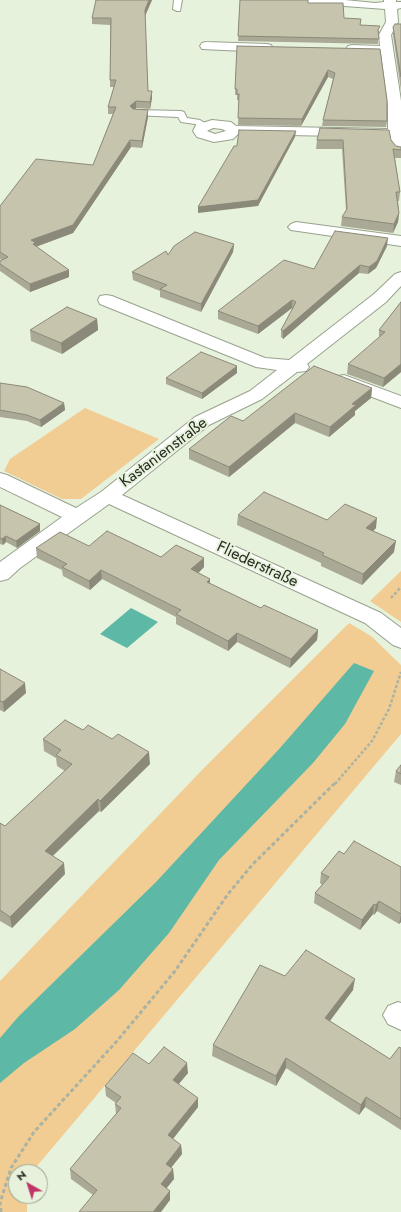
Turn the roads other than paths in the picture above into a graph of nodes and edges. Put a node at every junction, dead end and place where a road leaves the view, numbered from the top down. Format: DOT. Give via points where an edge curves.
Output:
graph roads {
  1 [pos="178,0"];
  2 [pos="304,0"];
  3 [pos="394,3"];
  4 [pos="177,8"];
  5 [pos="206,46"];
  6 [pos="281,48"];
  7 [pos="341,49"];
  8 [pos="386,50"];
  9 [pos="398,106"];
  10 [pos="136,112"];
  11 [pos="206,126"];
  12 [pos="395,133"];
  13 [pos="401,151"];
  14 [pos="296,227"];
  15 [pos="401,241"];
  16 [pos="401,277"];
  17 [pos="106,300"];
  18 [pos="291,367"];
  19 [pos="401,402"];
  20 [pos="0,479"];
  21 [pos="108,496"];
  22 [pos="77,516"];
  23 [pos="0,574"];
  24 [pos="401,640"];
  1 -- 4 [label="lane"];
  2 -- 3 [label="street" via="375,6"];
  3 -- 8 [label="street" via="392,22 385,36"];
  5 -- 6 [label="street"];
  7 -- 8 [label="street"];
  8 -- 9 [label="street"];
  9 -- 12 [label="street"];
  10 -- 11 [label="lane" via="182,114 184,120"];
  11 -- 12 [label="street" via="200,131 214,138 228,136 233,130"];
  12 -- 13 [label="street"];
  14 -- 15 [label="street"];
  16 -- 18 [label="street, Kastanienstraße" via="380,298"];
  17 -- 18 [label="street" via="262,363"];
  18 -- 19 [label="street" via="320,371"];
  18 -- 21 [label="street, Kastanienstraße" via="256,395 202,421"];
  20 -- 22 [label="street"];
  21 -- 22 [label="street, Kastanienstraße"];
  21 -- 24 [label="street, Fliederstraße" via="373,618"];
  22 -- 23 [label="street, Kastanienstraße" via="12,562"];
}
